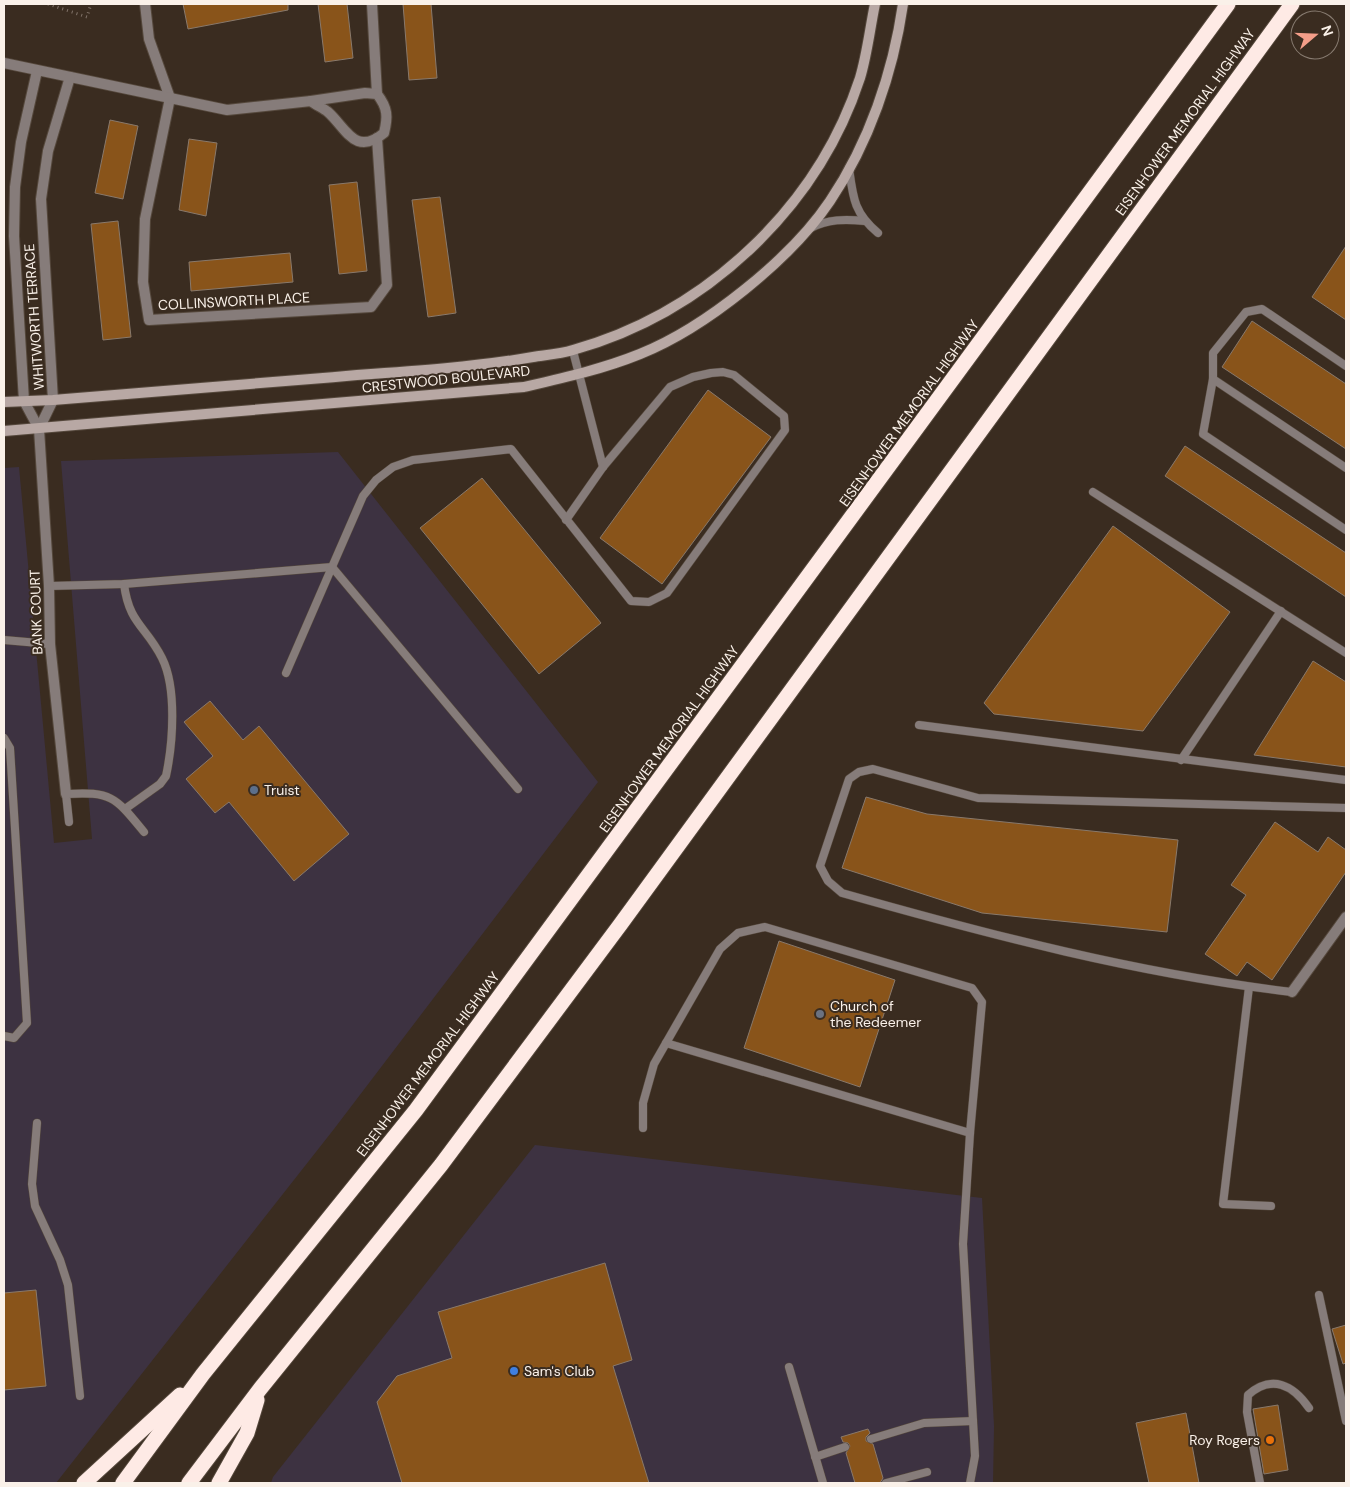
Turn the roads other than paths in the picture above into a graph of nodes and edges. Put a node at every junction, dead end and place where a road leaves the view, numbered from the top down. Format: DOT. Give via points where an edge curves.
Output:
graph roads {
  1 [pos="145,4"];
  2 [pos="372,4"];
  3 [pos="875,4"];
  4 [pos="903,4"];
  5 [pos="1228,4"];
  6 [pos="1292,4"];
  7 [pos="4,63"];
  8 [pos="38,70"];
  9 [pos="70,77"];
  10 [pos="377,94"];
  11 [pos="170,98"];
  12 [pos="311,101"];
  13 [pos="377,138"];
  14 [pos="849,168"];
  15 [pos="865,221"];
  16 [pos="808,229"];
  17 [pos="878,233"];
  18 [pos="573,350"];
  19 [pos="1346,366"];
  20 [pos="580,374"];
  21 [pos="1213,379"];
  22 [pos="54,400"];
  23 [pos="24,401"];
  24 [pos="4,402"];
  25 [pos="39,429"];
  26 [pos="4,431"];
  27 [pos="603,467"];
  28 [pos="1346,468"];
  29 [pos="1093,492"];
  30 [pos="566,520"];
  31 [pos="1346,530"];
  32 [pos="332,567"];
  33 [pos="124,584"];
  34 [pos="50,586"];
  35 [pos="1281,611"];
  36 [pos="4,640"];
  37 [pos="50,644"];
  38 [pos="1346,653"];
  39 [pos="286,673"];
  40 [pos="919,725"];
  41 [pos="4,738"];
  42 [pos="1180,760"];
  43 [pos="1346,780"];
  44 [pos="518,789"];
  45 [pos="66,794"];
  46 [pos="1346,808"];
  47 [pos="125,810"];
  48 [pos="69,822"];
  49 [pos="144,832"];
  50 [pos="1346,917"];
  51 [pos="1249,987"];
  52 [pos="1292,992"];
  53 [pos="4,1036"];
  54 [pos="666,1043"];
  55 [pos="37,1123"];
  56 [pos="643,1128"];
  57 [pos="970,1133"];
  58 [pos="1271,1206"];
  59 [pos="1319,1295"];
  60 [pos="789,1367"];
  61 [pos="204,1374"];
  62 [pos="260,1390"];
  63 [pos="80,1396"];
  64 [pos="1309,1408"];
  65 [pos="973,1421"];
  66 [pos="1346,1421"];
  67 [pos="872,1439"];
  68 [pos="845,1448"];
  69 [pos="815,1457"];
  70 [pos="928,1472"];
  71 [pos="84,1483"];
  72 [pos="123,1483"];
  73 [pos="189,1483"];
  74 [pos="218,1483"];
  75 [pos="823,1483"];
  76 [pos="886,1483"];
  77 [pos="970,1483"];
  78 [pos="1260,1483"];
  1 -- 11 [label="street" via="149,39"];
  2 -- 10 [label="street"];
  3 -- 18 [label="main road, CRESTWOOD BOULEVARD" via="860,78 838,129 811,177 775,223 736,264 691,298 640,325"];
  4 -- 14 [label="main road, CRESTWOOD BOULEVARD" via="898,38 882,92"];
  5 -- 61 [label="highway, EISENHOWER MEMORIAL HIGHWAY" via="416,1110"];
  6 -- 62 [label="highway, EISENHOWER MEMORIAL HIGHWAY" via="614,933 441,1165"];
  7 -- 8 [label="street"];
  8 -- 9 [label="street"];
  8 -- 23 [label="street, WHITWORTH TERRACE" via="21,142 15,187 14,236"];
  9 -- 11 [label="street"];
  9 -- 22 [label="street, WHITWORTH TERRACE" via="48,151 41,199"];
  10 -- 12 [label="street"];
  10 -- 13 [label="street" via="385,104 388,118 384,134"];
  11 -- 12 [label="street" via="228,110"];
  11 -- 13 [label="street, COLLINSWORTH PLACE" via="145,219 143,282 149,320 371,307 387,285"];
  12 -- 13 [label="street" via="328,112 342,131 355,140 364,142"];
  14 -- 15 [label="lane" via="855,205"];
  14 -- 16 [label="main road, CRESTWOOD BOULEVARD" via="830,202"];
  15 -- 16 [label="lane" via="822,222"];
  15 -- 17 [label="lane"];
  16 -- 20 [label="main road, CRESTWOOD BOULEVARD" via="750,285 706,320 641,354"];
  18 -- 20 [label="lane"];
  18 -- 22 [label="main road, CRESTWOOD BOULEVARD" via="494,364"];
  19 -- 21 [label="lane" via="1262,309 1246,312 1213,353"];
  20 -- 25 [label="main road, CRESTWOOD BOULEVARD" via="524,386"];
  20 -- 27 [label="lane"];
  21 -- 28 [label="lane"];
  21 -- 31 [label="lane" via="1203,434"];
  22 -- 23 [label="main road, CRESTWOOD BOULEVARD"];
  22 -- 25 [label="street, WHITWORTH TERRACE"];
  23 -- 24 [label="main road, CRESTWOOD BOULEVARD"];
  23 -- 25 [label="street, WHITWORTH TERRACE"];
  25 -- 26 [label="main road, CRESTWOOD BOULEVARD"];
  25 -- 34 [label="street, BANK COURT"];
  27 -- 30 [label="lane"];
  27 -- 30 [label="lane" via="670,387 693,377 723,372 734,374 784,416 785,430 667,593 649,602 631,601"];
  29 -- 35 [label="lane"];
  30 -- 32 [label="lane" via="511,449 413,460 387,471 363,496"];
  32 -- 33 [label="lane"];
  32 -- 39 [label="lane"];
  32 -- 44 [label="lane"];
  33 -- 34 [label="lane"];
  33 -- 47 [label="lane" via="127,604 162,657 173,695 166,776"];
  34 -- 37 [label="street, BANK COURT"];
  35 -- 38 [label="lane"];
  35 -- 42 [label="lane"];
  36 -- 37 [label="lane"];
  37 -- 45 [label="street, BANK COURT"];
  40 -- 42 [label="lane"];
  41 -- 53 [label="lane" via="10,748 27,1023 14,1038"];
  42 -- 43 [label="lane"];
  45 -- 47 [label="lane" via="103,794 120,803"];
  45 -- 48 [label="lane"];
  46 -- 51 [label="lane" via="978,798 873,769 859,772 850,779 820,866 828,880 842,893 1120,965"];
  47 -- 49 [label="lane"];
  50 -- 52 [label="street"];
  51 -- 52 [label="lane"];
  51 -- 58 [label="lane" via="1223,1204"];
  54 -- 56 [label="lane" via="654,1064 643,1102"];
  54 -- 57 [label="lane"];
  54 -- 57 [label="lane" via="720,949 738,932 765,927 972,988 982,1002"];
  55 -- 63 [label="lane" via="32,1184 35,1206 68,1285"];
  57 -- 65 [label="lane" via="963,1244"];
  59 -- 66 [label="lane"];
  60 -- 69 [label="lane"];
  61 -- 71 [label="highway"];
  61 -- 72 [label="highway, EISENHOWER MEMORIAL HIGHWAY"];
  62 -- 73 [label="highway, EISENHOWER MEMORIAL HIGHWAY"];
  62 -- 74 [label="highway" via="247,1433"];
  64 -- 78 [label="lane" via="1300,1395 1284,1385 1267,1386 1248,1395 1247,1412"];
  65 -- 67 [label="lane" via="924,1423"];
  65 -- 77 [label="lane" via="975,1456"];
  68 -- 69 [label="lane"];
  69 -- 75 [label="lane"];
  70 -- 76 [label="lane"];
}
